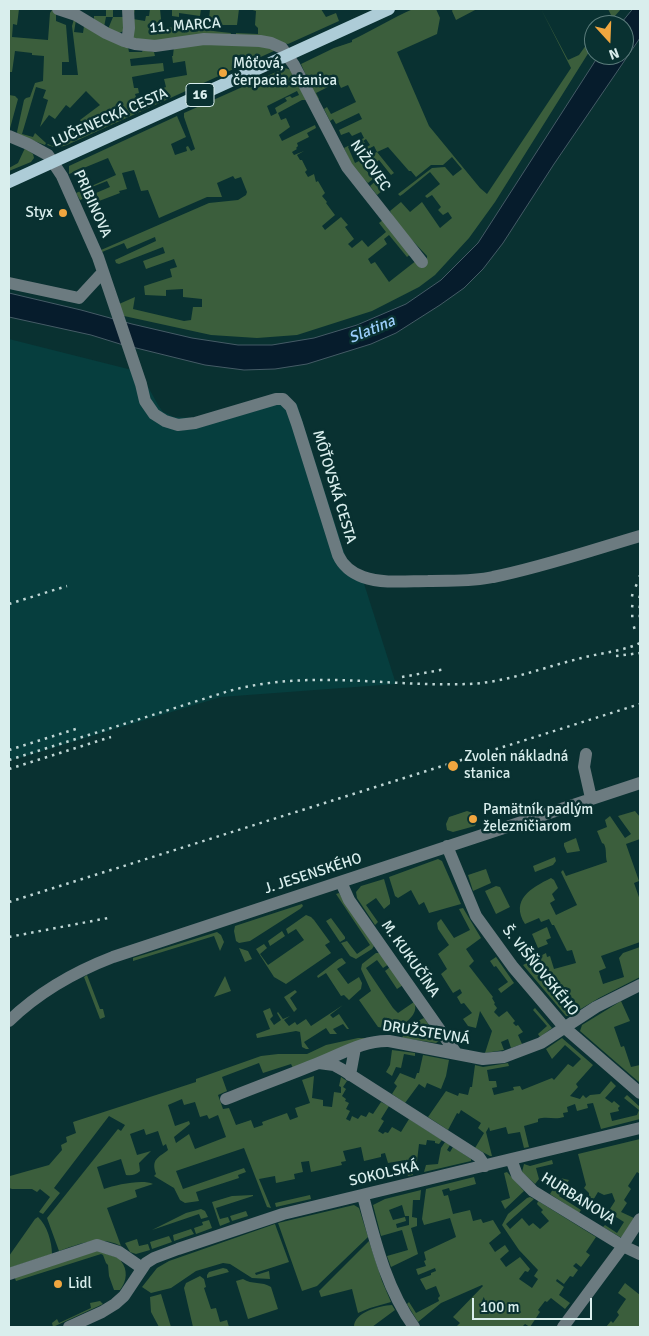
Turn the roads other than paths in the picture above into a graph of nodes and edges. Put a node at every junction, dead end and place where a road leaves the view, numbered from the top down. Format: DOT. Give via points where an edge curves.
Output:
graph roads {
  1 [pos="58,9"];
  2 [pos="128,9"];
  3 [pos="389,9"];
  4 [pos="127,42"];
  5 [pos="288,55"];
  6 [pos="9,136"];
  7 [pos="54,162"];
  8 [pos="9,182"];
  9 [pos="422,262"];
  10 [pos="103,272"];
  11 [pos="9,283"];
  12 [pos="133,359"];
  13 [pos="640,536"];
  14 [pos="586,754"];
  15 [pos="640,782"];
  16 [pos="591,798"];
  17 [pos="447,846"];
  18 [pos="342,882"];
  19 [pos="640,985"];
  20 [pos="9,1021"];
  21 [pos="565,1028"];
  22 [pos="355,1048"];
  23 [pos="456,1054"];
  24 [pos="319,1063"];
  25 [pos="350,1075"];
  26 [pos="640,1094"];
  27 [pos="226,1099"];
  28 [pos="640,1128"];
  29 [pos="511,1160"];
  30 [pos="485,1166"];
  31 [pos="362,1196"];
  32 [pos="640,1219"];
  33 [pos="623,1246"];
  34 [pos="640,1254"];
  35 [pos="142,1268"];
  36 [pos="9,1274"];
  37 [pos="69,1327"];
  38 [pos="414,1327"];
  39 [pos="563,1327"];
  1 -- 4 [label="street, 11. MARCA"];
  2 -- 4 [label="street"];
  3 -- 5 [label="main road, LUČENECKÁ CESTA / 16"];
  4 -- 5 [label="street, 11. MARCA" via="155,46 204,38 260,41 271,42"];
  5 -- 7 [label="main road, LUČENECKÁ CESTA / 16"];
  5 -- 9 [label="street, NIŽOVEC" via="347,166"];
  6 -- 7 [label="street, PRIBINOVA" via="40,150"];
  7 -- 8 [label="main road, LUČENECKÁ CESTA / 16"];
  7 -- 10 [label="street, PRIBINOVA"];
  10 -- 11 [label="street" via="79,298"];
  10 -- 12 [label="street, PRIBINOVA"];
  12 -- 13 [label="street, MÔŤOVSKÁ CESTA" via="148,406 156,416 171,423 195,423 276,399 287,402 340,559 347,568 362,577 399,581 483,579"];
  14 -- 16 [label="street" via="584,767"];
  15 -- 16 [label="street, J. JESENSKÉHO"];
  16 -- 17 [label="street, J. JESENSKÉHO"];
  17 -- 18 [label="street, J. JESENSKÉHO"];
  17 -- 21 [label="street, Š. VIŠŇOVSKÉHO" via="484,928"];
  18 -- 20 [label="street, J. JESENSKÉHO" via="101,961 54,985"];
  18 -- 23 [label="street, M. KUKUČÍNA" via="349,900"];
  19 -- 21 [label="street, DRUŽSTEVNÁ"];
  21 -- 23 [label="street, DRUŽSTEVNÁ" via="534,1046 504,1057 483,1059"];
  21 -- 26 [label="street, Š. VIŠŇOVSKÉHO"];
  22 -- 23 [label="street, DRUŽSTEVNÁ" via="379,1041"];
  22 -- 24 [label="street, DRUŽSTEVNÁ"];
  22 -- 25 [label="street"];
  24 -- 25 [label="street" via="334,1066"];
  24 -- 27 [label="street, DRUŽSTEVNÁ"];
  25 -- 30 [label="street" via="479,1157"];
  28 -- 29 [label="street, SOKOLSKÁ"];
  29 -- 30 [label="street, SOKOLSKÁ"];
  29 -- 33 [label="street, HURBANOVA" via="517,1175 533,1191"];
  30 -- 31 [label="street, SOKOLSKÁ"];
  31 -- 35 [label="street, SOKOLSKÁ" via="252,1223 154,1258"];
  31 -- 38 [label="street" via="387,1275"];
  32 -- 33 [label="street"];
  33 -- 34 [label="street, HURBANOVA"];
  33 -- 39 [label="street"];
  35 -- 36 [label="street" via="118,1252 97,1246"];
  35 -- 37 [label="street, SOKOLSKÁ" via="121,1300"];
}
